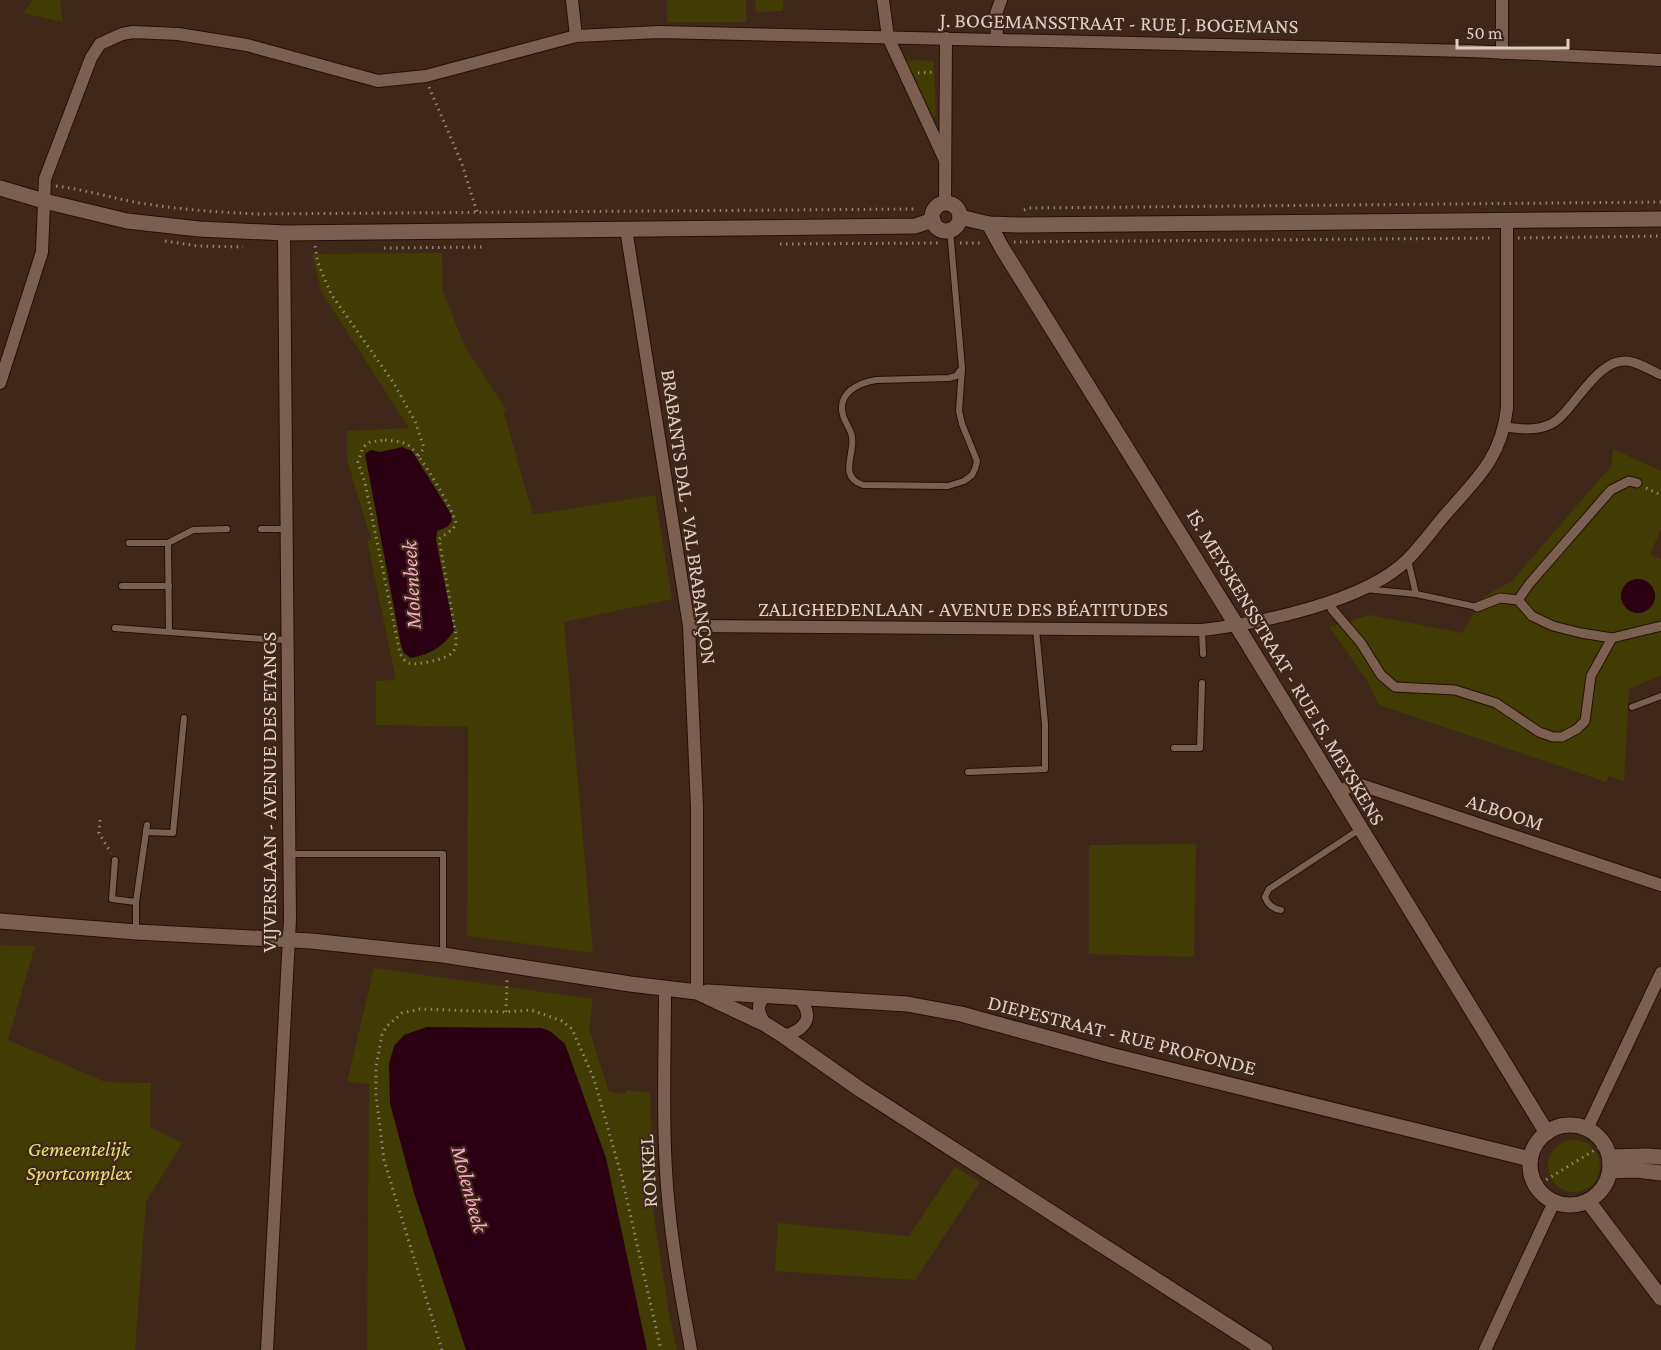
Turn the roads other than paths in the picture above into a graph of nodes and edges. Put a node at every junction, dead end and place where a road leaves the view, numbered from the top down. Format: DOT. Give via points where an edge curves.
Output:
graph roads {
  1 [pos="572,0"];
  2 [pos="883,0"];
  3 [pos="1001,0"];
  4 [pos="1502,0"];
  5 [pos="576,36"];
  6 [pos="888,37"];
  7 [pos="946,38"];
  8 [pos="997,39"];
  9 [pos="1502,53"];
  10 [pos="1661,60"];
  11 [pos="944,158"];
  12 [pos="0,188"];
  13 [pos="44,194"];
  14 [pos="945,203"];
  15 [pos="960,217"];
  16 [pos="1661,219"];
  17 [pos="933,220"];
  18 [pos="1507,221"];
  19 [pos="989,224"];
  20 [pos="626,229"];
  21 [pos="950,230"];
  22 [pos="284,233"];
  23 [pos="962,368"];
  24 [pos="1661,375"];
  25 [pos="0,382"];
  26 [pos="1505,427"];
  27 [pos="1637,483"];
  28 [pos="226,529"];
  29 [pos="261,529"];
  30 [pos="286,529"];
  31 [pos="129,543"];
  32 [pos="168,543"];
  33 [pos="1408,560"];
  34 [pos="122,586"];
  35 [pos="169,586"];
  36 [pos="1361,589"];
  37 [pos="1416,594"];
  38 [pos="1518,600"];
  39 [pos="1477,607"];
  40 [pos="1332,609"];
  41 [pos="689,626"];
  42 [pos="1237,626"];
  43 [pos="1661,626"];
  44 [pos="115,628"];
  45 [pos="1036,629"];
  46 [pos="1202,630"];
  47 [pos="169,632"];
  48 [pos="1612,638"];
  49 [pos="289,639"];
  50 [pos="1203,654"];
  51 [pos="1202,683"];
  52 [pos="1661,696"];
  53 [pos="1632,707"];
  54 [pos="184,718"];
  55 [pos="1174,748"];
  56 [pos="968,772"];
  57 [pos="1338,793"];
  58 [pos="1360,829"];
  59 [pos="290,854"];
  60 [pos="115,860"];
  61 [pos="1661,885"];
  62 [pos="136,902"];
  63 [pos="1281,910"];
  64 [pos="0,921"];
  65 [pos="136,932"];
  66 [pos="290,941"];
  67 [pos="442,955"];
  68 [pos="1661,973"];
  69 [pos="665,988"];
  70 [pos="697,992"];
  71 [pos="765,997"];
  72 [pos="798,997"];
  73 [pos="765,1024"];
  74 [pos="784,1036"];
  75 [pos="1587,1129"];
  76 [pos="1547,1132"];
  77 [pos="1661,1157"];
  78 [pos="1608,1158"];
  79 [pos="1530,1159"];
  80 [pos="1661,1173"];
  81 [pos="1588,1201"];
  82 [pos="1554,1202"];
  83 [pos="1661,1298"];
  84 [pos="267,1350"];
  85 [pos="692,1350"];
  86 [pos="1265,1350"];
  87 [pos="1485,1350"];
  1 -- 5 [label="street"];
  2 -- 6 [label="street"];
  3 -- 8 [label="street" via="996,14"];
  4 -- 9 [label="street"];
  5 -- 6 [label="street, J. BOGEMANSSTRAAT - RUE J. BOGEMANS" via="659,32"];
  5 -- 13 [label="street, J. BOGEMANSSTRAAT - RUE J. BOGEMANS" via="426,76 378,81 247,45 178,34 122,34 100,44 91,58 45,179"];
  6 -- 7 [label="street, J. BOGEMANSSTRAAT - RUE J. BOGEMANS"];
  6 -- 11 [label="street"];
  7 -- 8 [label="street, J. BOGEMANSSTRAAT - RUE J. BOGEMANS"];
  7 -- 11 [label="street"];
  8 -- 9 [label="street, J. BOGEMANSSTRAAT - RUE J. BOGEMANS"];
  9 -- 10 [label="street, J. BOGEMANSSTRAAT - RUE J. BOGEMANS"];
  11 -- 14 [label="street"];
  12 -- 13 [label="street"];
  13 -- 22 [label="street" via="154,225"];
  13 -- 25 [label="street, J. BOGEMANSSTRAAT - RUE J. BOGEMANS" via="42,252"];
  14 -- 15 [label="street" via="957,209"];
  14 -- 17 [label="street" via="936,207"];
  15 -- 19 [label="street"];
  15 -- 21 [label="street"];
  16 -- 18 [label="street"];
  17 -- 20 [label="street" via="915,226"];
  17 -- 21 [label="street" via="938,228"];
  18 -- 19 [label="street"];
  18 -- 26 [label="street, ZALIGHEDENLAAN - AVENUE DES BÉATITUDES"];
  19 -- 42 [label="street, IS. MEYSKENSSTRAAT - RUE IS. MEYSKENS"];
  20 -- 22 [label="street"];
  20 -- 41 [label="street, BRABANTS DAL - VAL BRABANÇON"];
  21 -- 23 [label="lane"];
  22 -- 30 [label="street, VIJVERSLAAN - AVENUE DES ETANGS"];
  23 -- 23 [label="lane" via="959,411 976,461 972,476 948,486 863,485 852,479 848,458 853,439 843,414 845,395 865,381 949,378"];
  24 -- 26 [label="street" via="1630,361 1614,363 1598,372 1554,423 1541,428"];
  26 -- 33 [label="street, ZALIGHEDENLAAN - AVENUE DES BÉATITUDES" via="1487,466"];
  27 -- 38 [label="street" via="1629,481 1611,490"];
  28 -- 32 [label="lane" via="193,530"];
  29 -- 30 [label="lane"];
  30 -- 49 [label="street, VIJVERSLAAN - AVENUE DES ETANGS"];
  31 -- 32 [label="lane"];
  32 -- 35 [label="lane"];
  33 -- 36 [label="street, ZALIGHEDENLAAN - AVENUE DES BÉATITUDES"];
  33 -- 37 [label="lane"];
  34 -- 35 [label="lane"];
  35 -- 47 [label="lane"];
  36 -- 37 [label="lane"];
  36 -- 42 [label="street, ZALIGHEDENLAAN - AVENUE DES BÉATITUDES" via="1288,615"];
  37 -- 39 [label="lane"];
  38 -- 39 [label="street" via="1500,598"];
  38 -- 48 [label="street" via="1532,616 1553,626"];
  40 -- 48 [label="street" via="1361,643 1381,675 1395,687 1455,690 1496,703 1553,737 1562,737 1585,721 1591,676"];
  41 -- 45 [label="street, ZALIGHEDENLAAN - AVENUE DES BÉATITUDES"];
  41 -- 70 [label="street, BRABANTS DAL - VAL BRABANÇON" via="697,807"];
  42 -- 46 [label="street, ZALIGHEDENLAAN - AVENUE DES BÉATITUDES"];
  42 -- 57 [label="street, IS. MEYSKENSSTRAAT - RUE IS. MEYSKENS"];
  43 -- 48 [label="street"];
  44 -- 47 [label="lane"];
  45 -- 46 [label="street, ZALIGHEDENLAAN - AVENUE DES BÉATITUDES"];
  45 -- 56 [label="lane" via="1045,770"];
  46 -- 50 [label="lane"];
  47 -- 49 [label="lane"];
  49 -- 59 [label="street, VIJVERSLAAN - AVENUE DES ETANGS"];
  51 -- 55 [label="lane" via="1200,748"];
  52 -- 53 [label="lane"];
  54 -- 62 [label="lane" via="173,832 146,829"];
  57 -- 58 [label="street, IS. MEYSKENSSTRAAT - RUE IS. MEYSKENS"];
  57 -- 61 [label="street, ALBOOM" via="1355,783"];
  58 -- 63 [label="lane" via="1269,889 1266,901"];
  58 -- 76 [label="street, IS. MEYSKENSSTRAAT - RUE IS. MEYSKENS"];
  59 -- 66 [label="street, VIJVERSLAAN - AVENUE DES ETANGS"];
  59 -- 67 [label="lane" via="443,854"];
  60 -- 62 [label="lane" via="112,898"];
  62 -- 65 [label="lane"];
  64 -- 65 [label="street, DIEPESTRAAT - RUE PROFONDE"];
  65 -- 66 [label="street, DIEPESTRAAT - RUE PROFONDE"];
  66 -- 67 [label="street, DIEPESTRAAT - RUE PROFONDE"];
  66 -- 84 [label="street, VIJVERSLAAN - AVENUE DES ETANGS"];
  67 -- 69 [label="street, DIEPESTRAAT - RUE PROFONDE"];
  68 -- 75 [label="street"];
  69 -- 70 [label="street, DIEPESTRAAT - RUE PROFONDE"];
  69 -- 85 [label="street, RONKEL" via="667,1185 675,1259"];
  70 -- 71 [label="street, DIEPESTRAAT - RUE PROFONDE"];
  70 -- 73 [label="street"];
  71 -- 72 [label="street, DIEPESTRAAT - RUE PROFONDE"];
  71 -- 73 [label="street" via="759,1009"];
  72 -- 74 [label="street" via="806,1006 805,1024"];
  72 -- 79 [label="street, DIEPESTRAAT - RUE PROFONDE" via="907,1004 961,1014"];
  73 -- 74 [label="street"];
  74 -- 86 [label="street" via="861,1090"];
  75 -- 76 [label="street" via="1568,1125"];
  75 -- 78 [label="street" via="1597,1135"];
  76 -- 79 [label="street" via="1536,1143"];
  77 -- 78 [label="street"];
  78 -- 80 [label="street" via="1636,1170"];
  78 -- 81 [label="street" via="1602,1190"];
  79 -- 82 [label="street" via="1536,1186"];
  81 -- 82 [label="street" via="1569,1206"];
  81 -- 83 [label="street"];
  82 -- 87 [label="street"];
}
